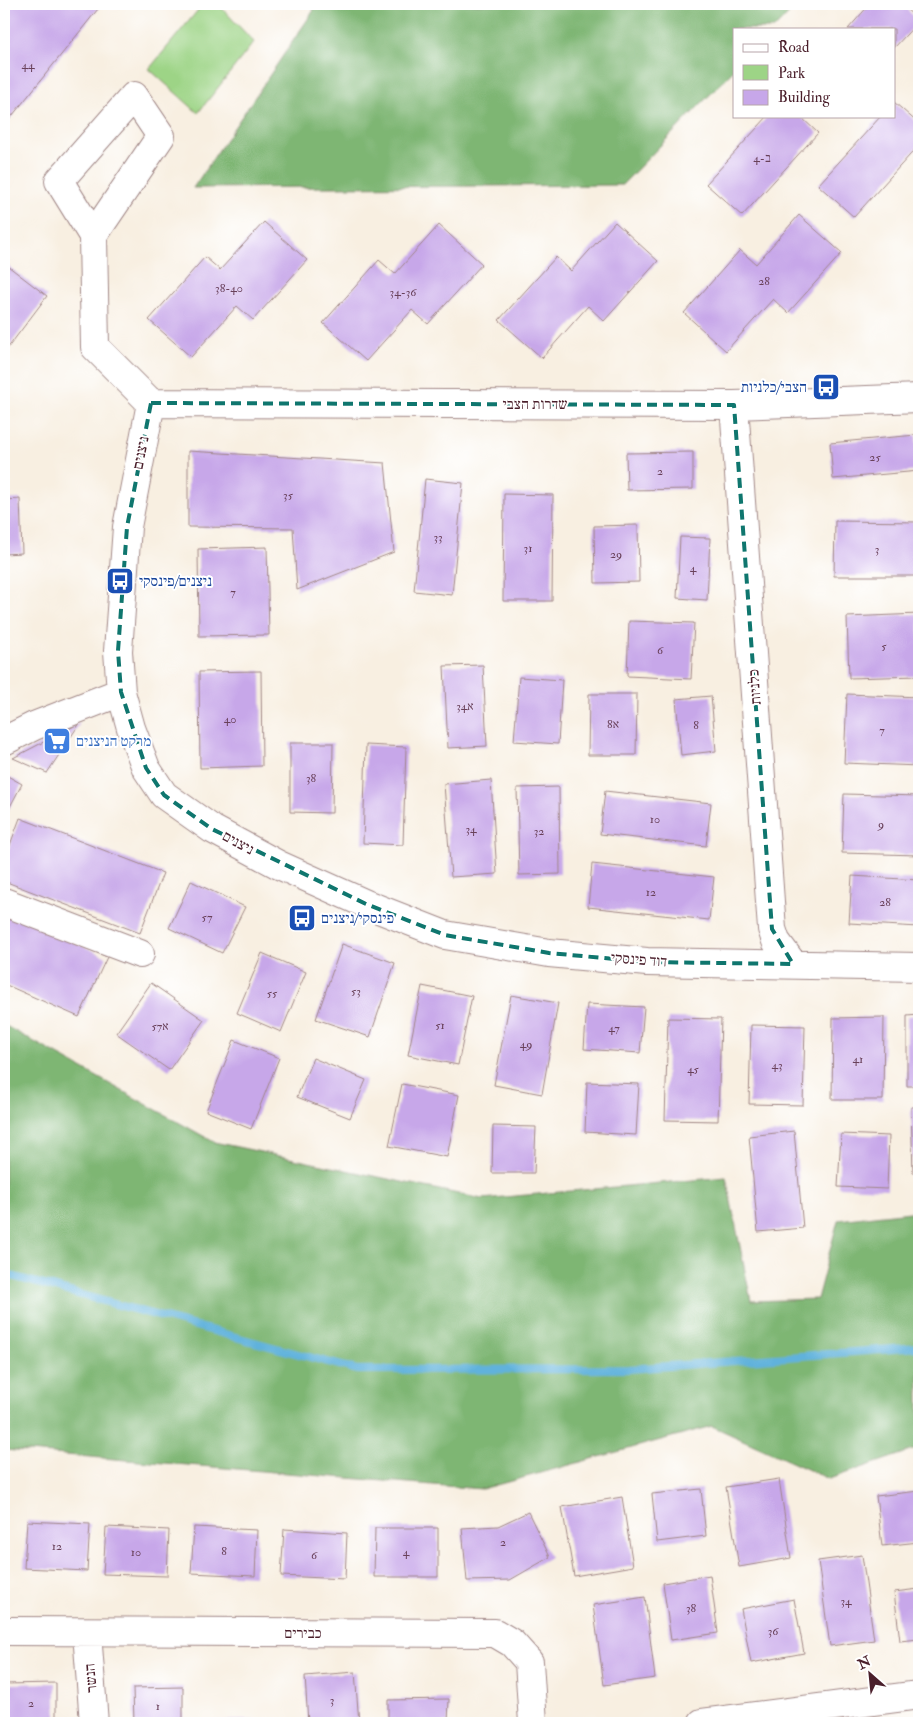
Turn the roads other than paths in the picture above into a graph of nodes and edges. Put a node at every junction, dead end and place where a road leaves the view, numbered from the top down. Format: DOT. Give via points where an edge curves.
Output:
graph roads {
  1 [pos="93,236"];
  2 [pos="919,398"];
  3 [pos="151,403"];
  4 [pos="734,405"];
  5 [pos="121,692"];
  6 [pos="4,741"];
  7 [pos="4,902"];
  8 [pos="366,904"];
  9 [pos="140,954"];
  10 [pos="793,964"];
  11 [pos="919,967"];
  12 [pos="4,1631"];
  13 [pos="87,1633"];
  14 [pos="919,1695"];
  15 [pos="94,1723"];
  16 [pos="534,1723"];
  17 [pos="702,1723"];
  1 -- 1 [label="street" via="161,136 134,96 59,181"];
  1 -- 3 [label="street" via="95,347"];
  2 -- 4 [label="street, שדרות הצבי"];
  3 -- 4 [label="street, שדרות הצבי"];
  3 -- 5 [label="street, ניצנים" via="127,527 118,651"];
  4 -- 10 [label="street, כלניות" via="772,929 776,941"];
  5 -- 6 [label="street"];
  5 -- 8 [label="street, ניצנים" via="146,768 164,795 212,829 279,865"];
  7 -- 9 [label="street"];
  8 -- 10 [label="street, דוד פינסקי" via="445,934 549,953 647,962"];
  10 -- 11 [label="street, דוד פינסקי"];
  12 -- 13 [label="street, כבירים"];
  13 -- 15 [label="street, הנשר"];
  13 -- 16 [label="street, כבירים" via="495,1633 512,1643 529,1662"];
  14 -- 17 [label="street"];
}
